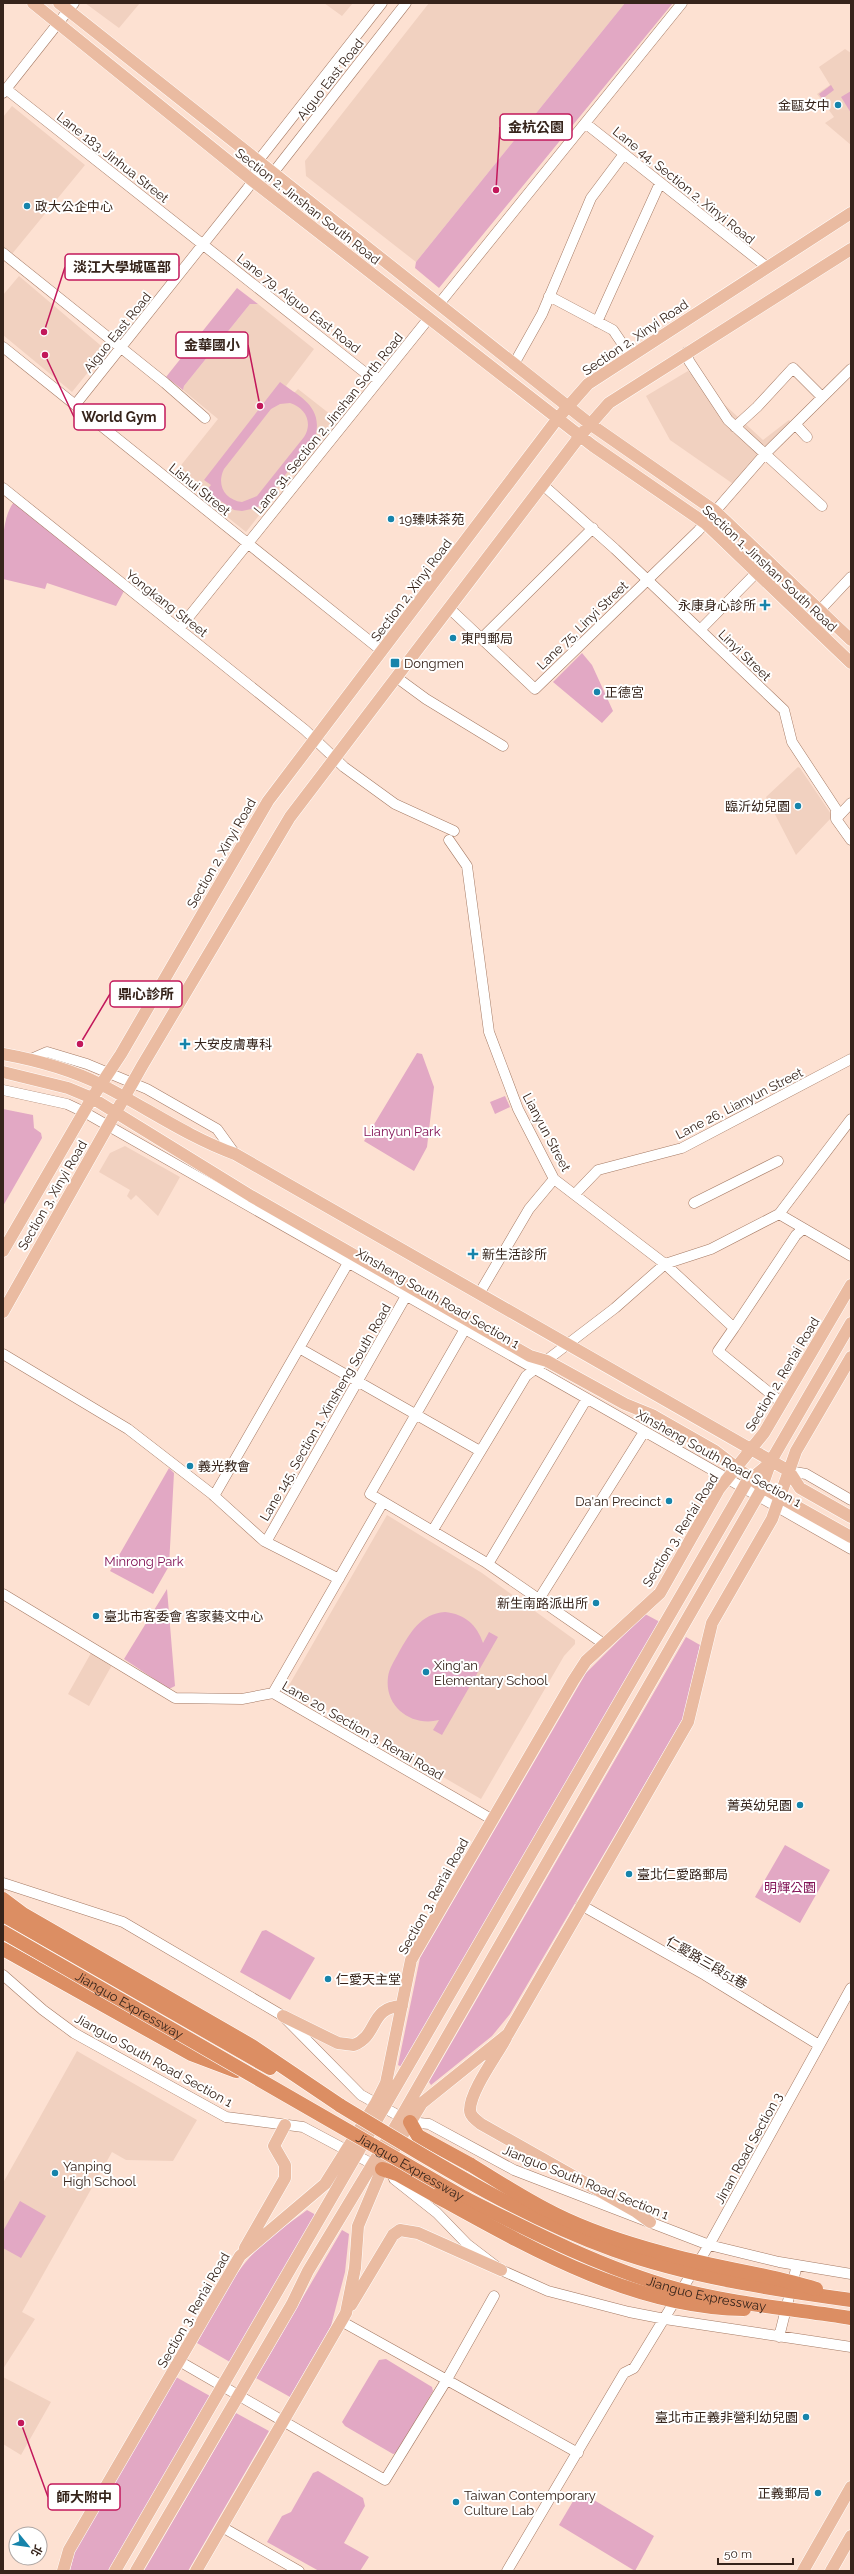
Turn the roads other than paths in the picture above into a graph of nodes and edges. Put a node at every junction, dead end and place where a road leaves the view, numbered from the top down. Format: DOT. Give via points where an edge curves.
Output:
graph roads {
  1 [pos="33,3"];
  2 [pos="382,3"];
  3 [pos="406,3"];
  4 [pos="682,3"];
  5 [pos="67,6"];
  6 [pos="58,23"];
  7 [pos="4,91"];
  8 [pos="585,123"];
  9 [pos="624,154"];
  10 [pos="258,161"];
  11 [pos="273,173"];
  12 [pos="253,181"];
  13 [pos="660,183"];
  14 [pos="851,213"];
  15 [pos="203,244"];
  16 [pos="851,249"];
  17 [pos="3,253"];
  18 [pos="767,267"];
  19 [pos="549,296"];
  20 [pos="439,304"];
  21 [pos="429,318"];
  22 [pos="597,322"];
  23 [pos="3,347"];
  24 [pos="121,348"];
  25 [pos="687,352"];
  26 [pos="630,355"];
  27 [pos="514,364"];
  28 [pos="851,369"];
  29 [pos="380,379"];
  30 [pos="822,397"];
  31 [pos="75,405"];
  32 [pos="568,406"];
  33 [pos="580,415"];
  34 [pos="205,418"];
  35 [pos="558,418"];
  36 [pos="590,424"];
  37 [pos="796,425"];
  38 [pos="569,427"];
  39 [pos="735,427"];
  40 [pos="580,436"];
  41 [pos="807,437"];
  42 [pos="764,455"];
  43 [pos="543,485"];
  44 [pos="5,489"];
  45 [pos="822,506"];
  46 [pos="715,511"];
  47 [pos="705,523"];
  48 [pos="593,528"];
  49 [pos="248,544"];
  50 [pos="757,572"];
  51 [pos="851,577"];
  52 [pos="647,579"];
  53 [pos="449,608"];
  54 [pos="820,610"];
  55 [pos="179,629"];
  56 [pos="700,630"];
  57 [pos="482,638"];
  58 [pos="851,640"];
  59 [pos="382,651"];
  60 [pos="851,664"];
  61 [pos="396,677"];
  62 [pos="315,739"];
  63 [pos="503,746"];
  64 [pos="335,758"];
  65 [pos="851,804"];
  66 [pos="836,819"];
  67 [pos="851,840"];
  68 [pos="3,1054"];
  69 [pos="851,1059"];
  70 [pos="31,1060"];
  71 [pos="3,1072"];
  72 [pos="108,1072"];
  73 [pos="134,1082"];
  74 [pos="100,1085"];
  75 [pos="3,1090"];
  76 [pos="92,1098"];
  77 [pos="125,1098"];
  78 [pos="84,1112"];
  79 [pos="116,1114"];
  80 [pos="851,1120"];
  81 [pos="109,1126"];
  82 [pos="235,1154"];
  83 [pos="778,1161"];
  84 [pos="554,1179"];
  85 [pos="575,1194"];
  86 [pos="694,1203"];
  87 [pos="780,1214"];
  88 [pos="803,1229"];
  89 [pos="3,1251"];
  90 [pos="851,1256"];
  91 [pos="348,1263"];
  92 [pos="665,1264"];
  93 [pos="851,1285"];
  94 [pos="479,1294"];
  95 [pos="406,1296"];
  96 [pos="3,1312"];
  97 [pos="851,1323"];
  98 [pos="734,1328"];
  99 [pos="465,1329"];
  100 [pos="567,1345"];
  101 [pos="299,1348"];
  102 [pos="3,1354"];
  103 [pos="850,1360"];
  104 [pos="540,1365"];
  105 [pos="357,1382"];
  106 [pos="586,1400"];
  107 [pos="782,1403"];
  108 [pos="416,1415"];
  109 [pos="644,1432"];
  110 [pos="751,1450"];
  111 [pos="480,1451"];
  112 [pos="771,1461"];
  113 [pos="789,1471"];
  114 [pos="731,1474"];
  115 [pos="747,1484"];
  116 [pos="760,1492"];
  117 [pos="214,1496"];
  118 [pos="851,1500"];
  119 [pos="383,1502"];
  120 [pos="778,1502"];
  121 [pos="851,1517"];
  122 [pos="433,1530"];
  123 [pos="851,1538"];
  124 [pos="266,1542"];
  125 [pos="851,1549"];
  126 [pos="488,1564"];
  127 [pos="338,1579"];
  128 [pos="3,1594"];
  129 [pos="539,1599"];
  130 [pos="604,1644"];
  131 [pos="273,1693"];
  132 [pos="493,1820"];
  133 [pos="3,1883"];
  134 [pos="3,1899"];
  135 [pos="581,1905"];
  136 [pos="3,1915"];
  137 [pos="3,1932"];
  138 [pos="3,1949"];
  139 [pos="3,1975"];
  140 [pos="851,1988"];
  141 [pos="402,2006"];
  142 [pos="284,2016"];
  143 [pos="508,2034"];
  144 [pos="819,2045"];
  145 [pos="258,2079"];
  146 [pos="341,2106"];
  147 [pos="380,2106"];
  148 [pos="405,2120"];
  149 [pos="285,2125"];
  150 [pos="352,2152"];
  151 [pos="377,2166"];
  152 [pos="650,2222"];
  153 [pos="709,2245"];
  154 [pos="240,2256"];
  155 [pos="797,2265"];
  156 [pos="500,2270"];
  157 [pos="851,2274"];
  158 [pos="494,2296"];
  159 [pos="851,2300"];
  160 [pos="785,2309"];
  161 [pos="344,2317"];
  162 [pos="851,2318"];
  163 [pos="665,2319"];
  164 [pos="779,2337"];
  165 [pos="851,2347"];
  166 [pos="179,2361"];
  167 [pos="446,2381"];
  168 [pos="222,2386"];
  169 [pos="237,2395"];
  170 [pos="282,2422"];
  171 [pos="578,2453"];
  172 [pos="851,2487"];
  173 [pos="222,2527"];
  174 [pos="851,2536"];
  175 [pos="63,2571"];
  176 [pos="115,2571"];
  177 [pos="136,2571"];
  178 [pos="196,2571"];
  179 [pos="299,2571"];
  180 [pos="507,2571"];
  181 [pos="803,2571"];
  182 [pos="831,2571"];
  1 -- 6 [label="main road, Section 2, Jinshan South Road"];
  2 -- 10 [label="street, Aiguo East Road"];
  3 -- 11 [label="street, Aiguo East Road"];
  4 -- 8 [label="street"];
  5 -- 6 [label="street"];
  5 -- 10 [label="main road, Section 2, Jinshan South Road"];
  6 -- 7 [label="street"];
  6 -- 12 [label="main road, Section 2, Jinshan South Road"];
  7 -- 15 [label="street, Lane 183, Jinhua Street"];
  8 -- 9 [label="street, Lane 44, Section 2, Xinyi Road"];
  8 -- 20 [label="street"];
  9 -- 13 [label="street, Lane 44, Section 2, Xinyi Road"];
  9 -- 19 [label="street" via="591,198"];
  10 -- 11 [label="main road, Section 2, Jinshan South Road"];
  10 -- 12 [label="street, Aiguo East Road"];
  11 -- 12 [label="street, Aiguo East Road"];
  11 -- 20 [label="main road, Section 2, Jinshan South Road"];
  12 -- 15 [label="street, Aiguo East Road"];
  12 -- 21 [label="main road, Section 2, Jinshan South Road"];
  13 -- 18 [label="street, Lane 44, Section 2, Xinyi Road"];
  13 -- 22 [label="street"];
  14 -- 18 [label="main road, Section 2, Xinyi Road"];
  15 -- 24 [label="street, Aiguo East Road"];
  15 -- 29 [label="street, Lane 79, Aiguo East Road" via="368,375"];
  16 -- 25 [label="main road"];
  17 -- 24 [label="street"];
  18 -- 26 [label="main road, Section 2, Xinyi Road"];
  19 -- 22 [label="street"];
  19 -- 27 [label="street"];
  20 -- 27 [label="main road, Section 2, Jinshan South Road"];
  21 -- 29 [label="street, Lane 31, Section 2, Jinshan Sorth Road"];
  21 -- 35 [label="main road, Section 2, Jinshan South Road"];
  22 -- 26 [label="street" via="613,330"];
  23 -- 31 [label="street, Lishui Street"];
  24 -- 31 [label="street, Aiguo East Road"];
  24 -- 34 [label="street"];
  25 -- 36 [label="main road" via="610,403"];
  25 -- 39 [label="street" via="689,361 710,396"];
  26 -- 32 [label="main road, Section 2, Xinyi Road" via="588,384"];
  27 -- 32 [label="main road, Section 2, Jinshan South Road"];
  28 -- 30 [label="street, Lane 75, Linyi Street"];
  29 -- 49 [label="street, Lane 31, Section 2, Jinshan Sorth Road"];
  30 -- 37 [label="street, Lane 75, Linyi Street"];
  30 -- 39 [label="street" via="793,368"];
  31 -- 49 [label="street, Lishui Street"];
  32 -- 33 [label="main road, Section 2, Jinshan South Road"];
  32 -- 35 [label="main road, Section 2, Xinyi Road"];
  33 -- 36 [label="main road, Section 1, Jinshan South Road"];
  35 -- 38 [label="main road, Section 2, Jinshan South Road"];
  35 -- 59 [label="main road, Section 2, Xinyi Road"];
  36 -- 40 [label="main road"];
  36 -- 46 [label="main road, Section 1, Jinshan South Road"];
  37 -- 41 [label="street"];
  37 -- 42 [label="street, Lane 75, Linyi Street"];
  38 -- 40 [label="main road, Section 1, Jinshan South Road"];
  39 -- 42 [label="street"];
  40 -- 43 [label="main road"];
  40 -- 47 [label="main road, Section 1, Jinshan South Road"];
  42 -- 45 [label="street"];
  42 -- 46 [label="street, Lane 75, Linyi Street"];
  43 -- 48 [label="street, Linyi Street"];
  43 -- 53 [label="main road"];
  44 -- 55 [label="street, Yongkang Street"];
  46 -- 47 [label="street, Lane 75, Linyi Street"];
  46 -- 54 [label="main road, Section 1, Jinshan South Road"];
  47 -- 50 [label="main road, Section 1, Jinshan South Road"];
  47 -- 52 [label="street, Lane 75, Linyi Street"];
  48 -- 52 [label="street, Linyi Street"];
  48 -- 57 [label="street"];
  49 -- 55 [label="street, Lane 31, Section 2, Jinshan Sorth Road"];
  49 -- 59 [label="street, Lishui Street"];
  50 -- 56 [label="street"];
  50 -- 60 [label="main road, Section 1, Jinshan South Road"];
  51 -- 54 [label="street"];
  52 -- 56 [label="street, Linyi Street"];
  52 -- 57 [label="street, Lane 75, Linyi Street" via="536,689"];
  53 -- 57 [label="street"];
  53 -- 61 [label="main road"];
  54 -- 58 [label="main road, Section 1, Jinshan South Road"];
  55 -- 62 [label="street, Yongkang Street"];
  56 -- 66 [label="street, Linyi Street" via="784,710 792,742 836,809"];
  59 -- 62 [label="main road, Section 2, Xinyi Road"];
  61 -- 63 [label="street" via="426,699"];
  61 -- 64 [label="main road"];
  62 -- 64 [label="street, Lianyun Street"];
  62 -- 72 [label="main road, Section 2, Xinyi Road" via="268,801"];
  64 -- 73 [label="main road" via="290,817"];
  64 -- 84 [label="street, Lianyun Street" via="395,804 451,835 467,866 487,1024 518,1109"];
  65 -- 66 [label="street"];
  66 -- 67 [label="street, Linyi Street"];
  68 -- 70 [label="main road, Xinsheng South Road Section 1"];
  69 -- 85 [label="street, Lane 26, Lianyun Street" via="682,1148 598,1170"];
  70 -- 72 [label="street, Xinsheng South Road Section 1" via="47,1052"];
  70 -- 74 [label="main road, Xinsheng South Road Section 1"];
  71 -- 76 [label="main road, Xinsheng South Road Section 1" via="74,1090"];
  72 -- 73 [label="street, Xinsheng South Road Section 1"];
  72 -- 74 [label="main road, Section 2, Xinyi Road"];
  73 -- 77 [label="main road"];
  73 -- 82 [label="street, Xinsheng South Road Section 1" via="216,1129"];
  74 -- 76 [label="main road, Section 3, Xinyi Road"];
  74 -- 77 [label="main road, Xinsheng South Road Section 1"];
  75 -- 78 [label="street, Xinsheng South Road Section 1" via="67,1104"];
  76 -- 78 [label="main road, Section 3, Xinyi Road"];
  76 -- 79 [label="main road, Xinsheng South Road Section 1"];
  77 -- 79 [label="main road, Section 3, Xinyi Road"];
  77 -- 82 [label="main road, Xinsheng South Road Section 1" via="206,1144"];
  78 -- 81 [label="street, Xinsheng South Road Section 1"];
  78 -- 89 [label="main road, Section 3, Xinyi Road"];
  79 -- 81 [label="main road, Section 3, Xinyi Road"];
  79 -- 104 [label="main road, Xinsheng South Road Section 1" via="198,1161 251,1196 530,1356"];
  80 -- 87 [label="street"];
  81 -- 91 [label="street, Xinsheng South Road Section 1"];
  81 -- 96 [label="main road, Section 3, Xinyi Road"];
  82 -- 94 [label="main road, Xinsheng South Road Section 1"];
  83 -- 86 [label="street"];
  84 -- 85 [label="street, Lianyun Street"];
  84 -- 94 [label="street" via="529,1209"];
  85 -- 92 [label="street, Lianyun Street"];
  87 -- 88 [label="street"];
  87 -- 92 [label="street" via="711,1249"];
  88 -- 90 [label="street"];
  88 -- 98 [label="street" via="796,1235"];
  91 -- 95 [label="street, Xinsheng South Road Section 1"];
  91 -- 101 [label="street"];
  92 -- 98 [label="street, Lianyun Street"];
  92 -- 100 [label="street" via="615,1308"];
  93 -- 107 [label="main road, Section 2, Ren’ai Road"];
  94 -- 100 [label="main road, Xinsheng South Road Section 1"];
  95 -- 99 [label="street, Xinsheng South Road Section 1"];
  95 -- 105 [label="street, Lane 145, Section 1, Xinsheng South Road"];
  97 -- 112 [label="main road"];
  98 -- 107 [label="street" via="718,1351"];
  99 -- 104 [label="street, Xinsheng South Road Section 1"];
  99 -- 108 [label="street"];
  100 -- 104 [label="street"];
  100 -- 110 [label="main road, Xinsheng South Road Section 1"];
  101 -- 105 [label="street"];
  101 -- 117 [label="street"];
  102 -- 117 [label="street" via="128,1429"];
  103 -- 113 [label="main road" via="796,1451"];
  104 -- 106 [label="street, Xinsheng South Road Section 1"];
  104 -- 111 [label="street" via="526,1376"];
  104 -- 114 [label="main road, Xinsheng South Road Section 1" via="652,1414 714,1452"];
  105 -- 108 [label="street"];
  105 -- 124 [label="street, Lane 145, Section 1, Xinsheng South Road"];
  106 -- 109 [label="street, Xinsheng South Road Section 1"];
  106 -- 126 [label="street"];
  107 -- 110 [label="main road, Section 2, Ren’ai Road"];
  108 -- 111 [label="street"];
  108 -- 119 [label="street" via="370,1494"];
  109 -- 114 [label="street, Xinsheng South Road Section 1"];
  109 -- 129 [label="street"];
  110 -- 112 [label="main road, Xinsheng South Road Section 1"];
  110 -- 114 [label="main road, Section 2, Ren’ai Road"];
  111 -- 122 [label="street"];
  112 -- 113 [label="main road, Xinsheng South Road Section 1"];
  112 -- 115 [label="main road, Section 3, Ren’ai Road"];
  112 -- 116 [label="main road"];
  113 -- 118 [label="street, Xinsheng South Road Section 1" via="806,1474"];
  113 -- 120 [label="main road"];
  113 -- 121 [label="main road, Xinsheng South Road Section 1" via="800,1488"];
  114 -- 115 [label="main road, Xinsheng South Road Section 1"];
  114 -- 130 [label="main road, Section 3, Ren’ai Road" via="719,1489 660,1593"];
  115 -- 116 [label="main road, Xinsheng South Road Section 1"];
  115 -- 147 [label="main road, Section 3, Ren’ai Road"];
  116 -- 120 [label="main road, Xinsheng South Road Section 1"];
  116 -- 148 [label="main road"];
  117 -- 124 [label="street"];
  119 -- 122 [label="street"];
  119 -- 127 [label="street"];
  120 -- 123 [label="main road, Xinsheng South Road Section 1"];
  120 -- 125 [label="street, Xinsheng South Road Section 1"];
  120 -- 135 [label="main road" via="772,1519 712,1623 688,1722"];
  122 -- 126 [label="street"];
  124 -- 127 [label="street"];
  126 -- 129 [label="street"];
  127 -- 131 [label="street"];
  128 -- 131 [label="street, Lane 20, Section 3, Renai Road" via="175,1698 242,1699"];
  129 -- 130 [label="street"];
  130 -- 132 [label="main road, Section 3, Ren’ai Road" via="586,1662 573,1681"];
  131 -- 132 [label="street, Lane 20, Section 3, Renai Road"];
  132 -- 141 [label="main road, Section 3, Ren’ai Road" via="412,1960"];
  133 -- 142 [label="street, Jianguo South Road Section 1" via="123,1922"];
  134 -- 146 [label="highway" via="46,1927 252,2046"];
  135 -- 143 [label="main road"];
  135 -- 144 [label="street, 仁愛路三段51巷" via="705,1975"];
  136 -- 146 [label="highway, Jianguo Expressway" via="246,2055"];
  137 -- 145 [label="highway, Jianguo Expressway, bridge"];
  138 -- 145 [label="highway, bridge" via="191,2054"];
  139 -- 149 [label="street, Jianguo South Road Section 1" via="74,2033 226,2116"];
  140 -- 144 [label="street, Jinan Road Section 3"];
  141 -- 142 [label="main road" via="389,2006 383,2010 364,2038 354,2045 338,2043"];
  141 -- 147 [label="main road, Section 3, Ren’ai Road"];
  142 -- 147 [label="street, Jianguo South Road Section 1" via="360,2095"];
  143 -- 148 [label="main road" via="422,2103"];
  143 -- 152 [label="main road" via="475,2092 470,2110 472,2116 481,2124 635,2210"];
  144 -- 153 [label="street, Jinan Road Section 3"];
  145 -- 160 [label="highway, Jianguo Expressway, bridge" via="463,2197 540,2236 612,2267 677,2289"];
  146 -- 159 [label="highway, Jianguo Expressway, bridge" via="485,2191 614,2250 692,2272 767,2289"];
  147 -- 148 [label="street, Jianguo South Road Section 1"];
  147 -- 150 [label="main road, Section 3, Ren’ai Road"];
  148 -- 151 [label="main road"];
  148 -- 152 [label="street, Jianguo South Road Section 1" via="429,2124 514,2170"];
  148 -- 159 [label="highway, bridge" via="418,2136 554,2214 614,2238 664,2254 781,2278"];
  149 -- 150 [label="street, Jianguo South Road Section 1" via="312,2130"];
  149 -- 154 [label="main road" via="274,2146 285,2164 285,2178"];
  150 -- 151 [label="street, Jianguo South Road Section 1"];
  150 -- 154 [label="main road, Section 3, Ren’ai Road" via="325,2184"];
  150 -- 168 [label="main road, Section 3, Ren’ai Road"];
  151 -- 156 [label="street, Jianguo South Road Section 1" via="437,2213 467,2244"];
  151 -- 160 [label="highway, bridge" via="397,2174 513,2239 579,2269 641,2292 660,2298 724,2309"];
  151 -- 161 [label="main road" via="358,2226 355,2268"];
  151 -- 169 [label="main road"];
  152 -- 153 [label="street, Jianguo South Road Section 1"];
  153 -- 155 [label="street, Jianguo South Road Section 1"];
  153 -- 163 [label="street, Jinan Road Section 3"];
  154 -- 166 [label="main road, Section 3, Ren’ai Road"];
  155 -- 157 [label="street, Jianguo South Road Section 1"];
  155 -- 164 [label="street"];
  156 -- 161 [label="main road" via="418,2233 400,2230 393,2235"];
  156 -- 163 [label="street, Jianguo South Road Section 1" via="548,2291"];
  158 -- 167 [label="street"];
  160 -- 162 [label="highway, Jianguo Expressway, bridge"];
  161 -- 167 [label="street"];
  161 -- 170 [label="main road"];
  163 -- 164 [label="street, Jianguo South Road Section 1"];
  163 -- 171 [label="street, Jinan Road Section 3" via="634,2368 624,2373"];
  164 -- 165 [label="street, Jianguo South Road Section 1"];
  166 -- 168 [label="street"];
  166 -- 175 [label="main road, Section 3, Ren’ai Road" via="69,2550"];
  167 -- 170 [label="street" via="385,2480"];
  167 -- 171 [label="street"];
  168 -- 169 [label="street"];
  168 -- 176 [label="main road, Section 3, Ren’ai Road"];
  169 -- 170 [label="street"];
  169 -- 177 [label="main road"];
  170 -- 173 [label="main road"];
  171 -- 180 [label="street, Jinan Road Section 3"];
  172 -- 181 [label="main road"];
  173 -- 178 [label="main road"];
  173 -- 179 [label="street"];
  174 -- 182 [label="main road"];
}
